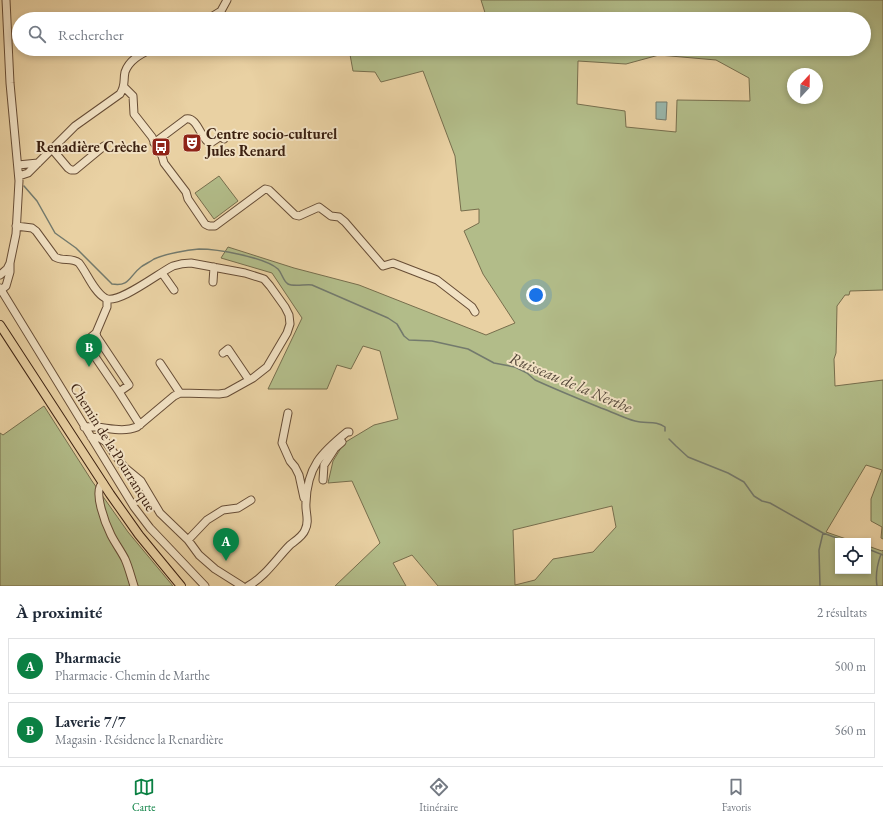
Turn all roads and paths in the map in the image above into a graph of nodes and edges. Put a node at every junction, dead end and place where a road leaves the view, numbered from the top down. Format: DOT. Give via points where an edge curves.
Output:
graph roads {
  1 [pos="6,0"];
  2 [pos="227,0"];
  3 [pos="219,12"];
  4 [pos="137,56"];
  5 [pos="124,88"];
  6 [pos="224,139"];
  7 [pos="154,143"];
  8 [pos="104,146"];
  9 [pos="52,149"];
  10 [pos="38,163"];
  11 [pos="18,165"];
  12 [pos="19,176"];
  13 [pos="16,226"];
  14 [pos="10,263"];
  15 [pos="214,267"];
  16 [pos="162,273"];
  17 [pos="0,274"];
  18 [pos="213,282"];
  19 [pos="1,289"];
  20 [pos="174,290"];
  21 [pos="107,300"];
  22 [pos="475,312"];
  23 [pos="0,325"];
  24 [pos="96,333"];
  25 [pos="223,353"];
  26 [pos="160,363"];
  27 [pos="249,380"];
  28 [pos="120,392"];
  29 [pos="180,393"];
  30 [pos="288,413"];
  31 [pos="140,424"];
  32 [pos="84,427"];
  33 [pos="91,437"];
  34 [pos="323,480"];
  35 [pos="103,483"];
  36 [pos="251,500"];
  37 [pos="305,504"];
  38 [pos="188,540"];
  39 [pos="134,586"];
  40 [pos="182,586"];
  41 [pos="205,586"];
  42 [pos="242,586"];
  43 [pos="248,586"];
  1 -- 11 [label="street" via="10,84"];
  2 -- 3 [label="street"];
  4 -- 5 [label="street" via="125,72"];
  5 -- 7 [label="street" via="133,96 134,114"];
  5 -- 9 [label="street" via="120,94 75,126"];
  6 -- 7 [label="street" via="221,136 212,142 204,140 190,118"];
  7 -- 22 [label="street" via="164,163 186,192 205,224 215,226 265,188 295,215 299,216 319,207 332,216 339,217 368,247 380,264 386,266 393,263 437,280"];
  8 -- 9 [label="street" via="75,170 68,168"];
  9 -- 10 [label="street"];
  10 -- 11 [label="street"];
  10 -- 12 [label="street" via="28,173"];
  11 -- 12 [label="street"];
  12 -- 13 [label="street"];
  13 -- 14 [label="street"];
  13 -- 21 [label="street" via="36,231 55,258 79,263 98,292"];
  14 -- 17 [label="street"];
  14 -- 19 [label="street" via="8,282"];
  15 -- 16 [label="street" via="183,263"];
  15 -- 18 [label="street"];
  15 -- 27 [label="street" via="264,279 289,315 287,333 267,367"];
  16 -- 20 [label="street"];
  16 -- 21 [label="street" via="122,296"];
  19 -- 32 [label="street, Chemin de la Pourranque"];
  21 -- 24 [label="street" via="107,307"];
  23 -- 35 [label="main road"];
  24 -- 28 [label="street" via="129,384"];
  24 -- 28 [label="street" via="84,342"];
  25 -- 27 [label="street" via="228,349"];
  26 -- 29 [label="street"];
  27 -- 29 [label="street" via="226,393"];
  28 -- 31 [label="street"];
  29 -- 31 [label="street"];
  30 -- 37 [label="street" via="282,443 299,475"];
  31 -- 32 [label="street" via="130,430"];
  32 -- 33 [label="street, Chemin de la Pourranque"];
  33 -- 38 [label="street" via="106,442 124,467 141,481 160,513"];
  33 -- 41 [label="street, Chemin de la Pourranque" via="134,507 150,528"];
  34 -- 37 [label="street" via="324,465 349,432 330,446 316,462 310,474"];
  35 -- 39 [label="street" via="98,488 98,498 110,534 128,566"];
  35 -- 40 [label="main road" via="139,535"];
  36 -- 38 [label="street" via="238,508 223,510 206,520"];
  37 -- 43 [label="street" via="308,522 305,531"];
  38 -- 42 [label="street" via="199,555 215,569"];
}
